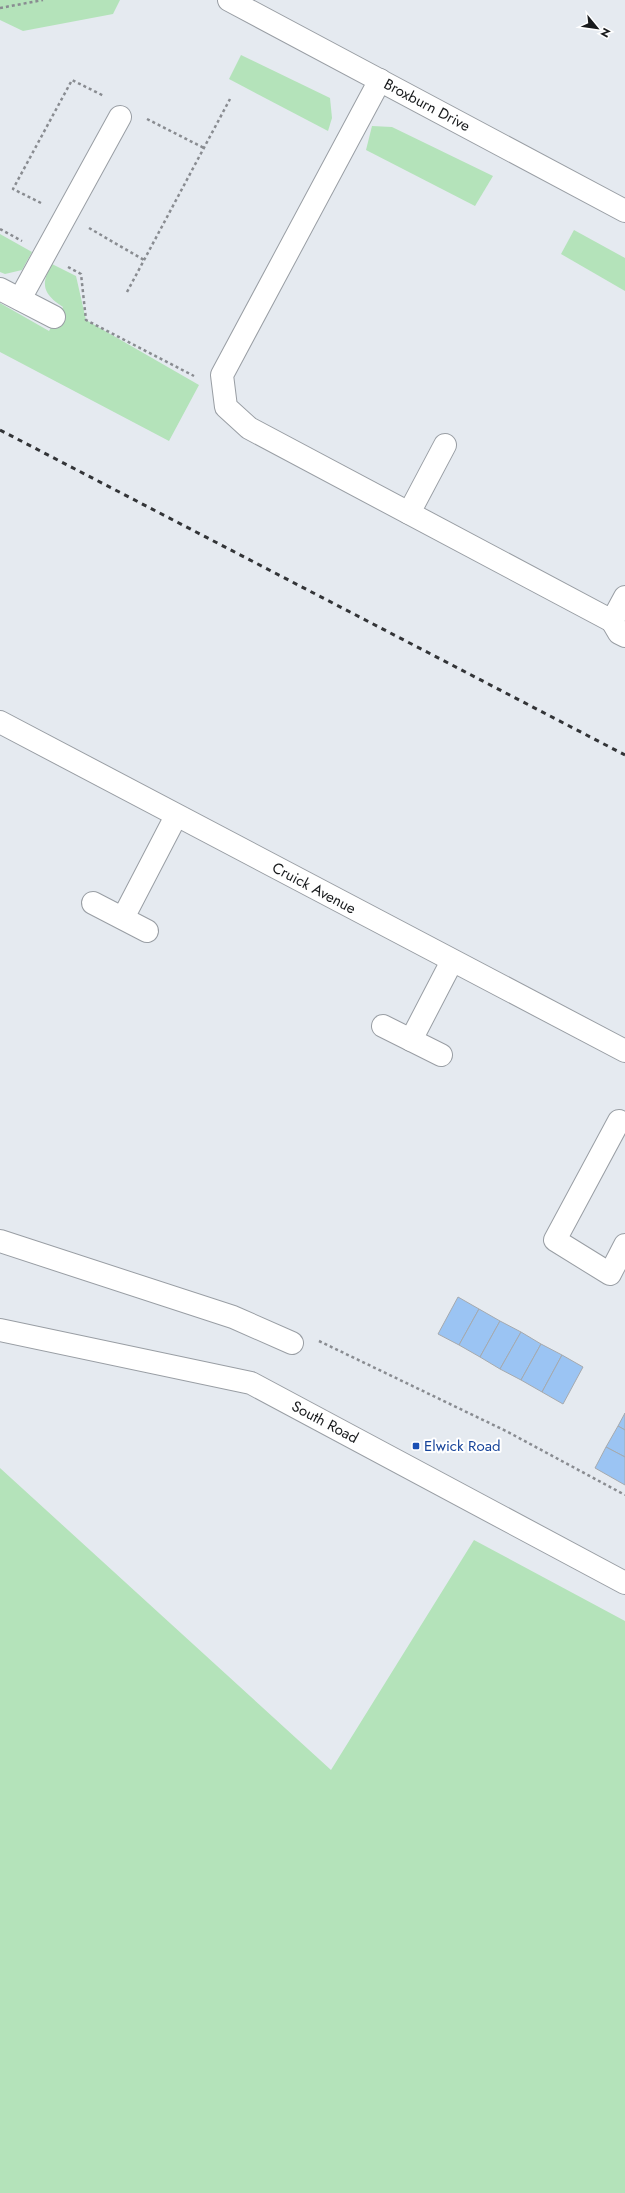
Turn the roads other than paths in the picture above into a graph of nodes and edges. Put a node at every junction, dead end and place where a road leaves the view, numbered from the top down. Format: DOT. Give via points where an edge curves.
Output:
graph roads {
  1 [pos="229,0"];
  2 [pos="380,80"];
  3 [pos="120,117"];
  4 [pos="625,211"];
  5 [pos="0,289"];
  6 [pos="20,299"];
  7 [pos="54,317"];
  8 [pos="445,445"];
  9 [pos="409,512"];
  10 [pos="625,597"];
  11 [pos="619,629"];
  12 [pos="0,722"];
  13 [pos="176,816"];
  14 [pos="93,903"];
  15 [pos="123,918"];
  16 [pos="147,931"];
  17 [pos="452,961"];
  18 [pos="383,1026"];
  19 [pos="411,1040"];
  20 [pos="625,1051"];
  21 [pos="441,1055"];
  22 [pos="619,1121"];
  23 [pos="0,1241"];
  24 [pos="625,1245"];
  25 [pos="0,1330"];
  26 [pos="292,1343"];
  27 [pos="625,1583"];
  1 -- 2 [label="street, Broxburn Drive"];
  2 -- 4 [label="street, Broxburn Drive"];
  2 -- 9 [label="street" via="222,375 226,407 249,428"];
  3 -- 6 [label="street"];
  5 -- 6 [label="street"];
  6 -- 7 [label="street"];
  8 -- 9 [label="street"];
  9 -- 11 [label="street"];
  10 -- 11 [label="street"];
  12 -- 13 [label="street, Cruick Avenue"];
  13 -- 15 [label="street"];
  13 -- 17 [label="street, Cruick Avenue"];
  14 -- 15 [label="street"];
  15 -- 16 [label="street"];
  17 -- 19 [label="street"];
  17 -- 20 [label="street, Cruick Avenue"];
  18 -- 19 [label="street"];
  19 -- 21 [label="street"];
  22 -- 24 [label="street" via="555,1240 610,1274"];
  23 -- 26 [label="street" via="233,1317"];
  25 -- 27 [label="street, South Road" via="251,1383"];
}
